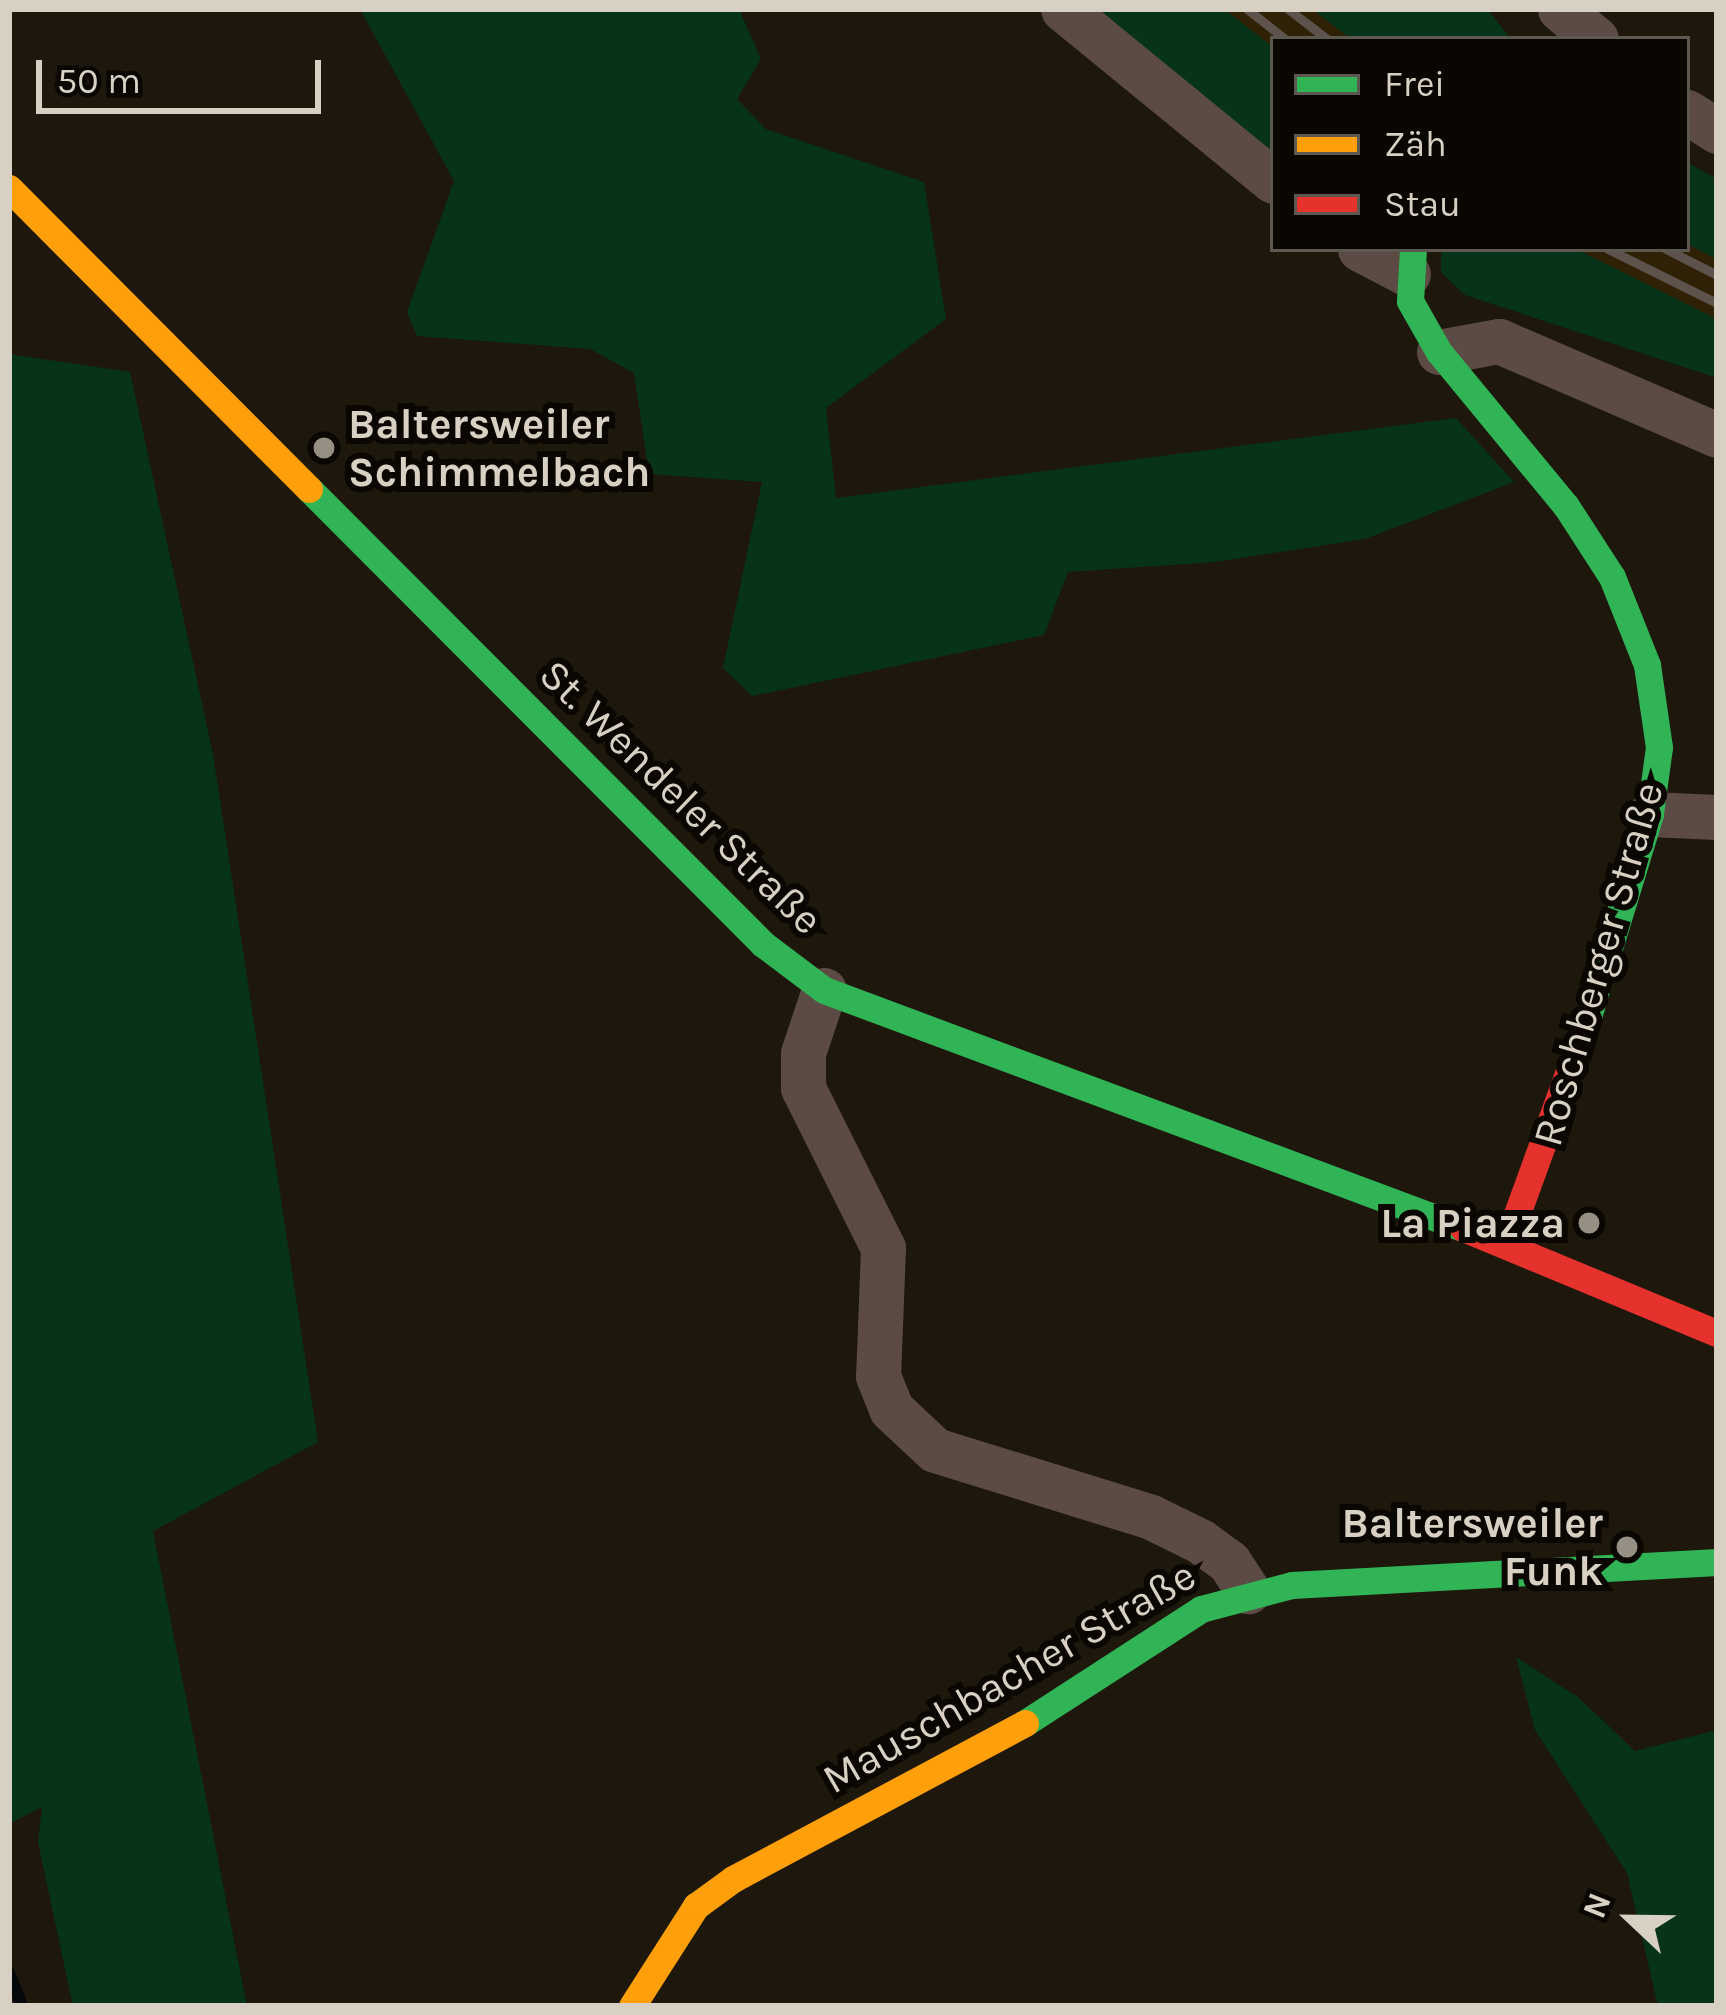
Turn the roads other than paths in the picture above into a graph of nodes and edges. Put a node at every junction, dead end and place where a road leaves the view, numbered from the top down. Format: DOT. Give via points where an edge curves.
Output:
graph roads {
  1 [pos="1063,9"];
  2 [pos="1560,9"];
  3 [pos="1544,36"];
  4 [pos="1592,36"];
  5 [pos="1690,114"];
  6 [pos="1717,131"];
  7 [pos="1270,179"];
  8 [pos="9,188"];
  9 [pos="1373,252"];
  10 [pos="1411,261"];
  11 [pos="1439,352"];
  12 [pos="1717,435"];
  13 [pos="1650,814"];
  14 [pos="1717,817"];
  15 [pos="824,990"];
  16 [pos="1506,1244"];
  17 [pos="1717,1333"];
  18 [pos="1717,1562"];
  19 [pos="1248,1591"];
  20 [pos="632,2006"];
  1 -- 7 [label="street"];
  2 -- 3 [label="street"];
  2 -- 4 [label="street"];
  5 -- 6 [label="street"];
  8 -- 15 [label="street, St. Wendeler Straße" via="747,928"];
  9 -- 10 [label="street"];
  10 -- 11 [label="street, Roschberger Straße" via="1410,302"];
  11 -- 12 [label="street" via="1499,341"];
  11 -- 13 [label="street, Roschberger Straße" via="1566,506 1612,577 1647,665 1659,747"];
  13 -- 14 [label="street"];
  13 -- 16 [label="street, Roschberger Straße" via="1554,1126"];
  15 -- 16 [label="street, St. Wendeler Straße"];
  15 -- 19 [label="street" via="803,1053 803,1088 883,1248 878,1376 891,1409 935,1450 1151,1517 1200,1540"];
  16 -- 17 [label="street, St. Wendeler Straße"];
  18 -- 19 [label="street, Mauschbacher Straße"];
  19 -- 20 [label="street, Mauschbacher Straße" via="1201,1609 1047,1711 733,1880 696,1906"];
}
